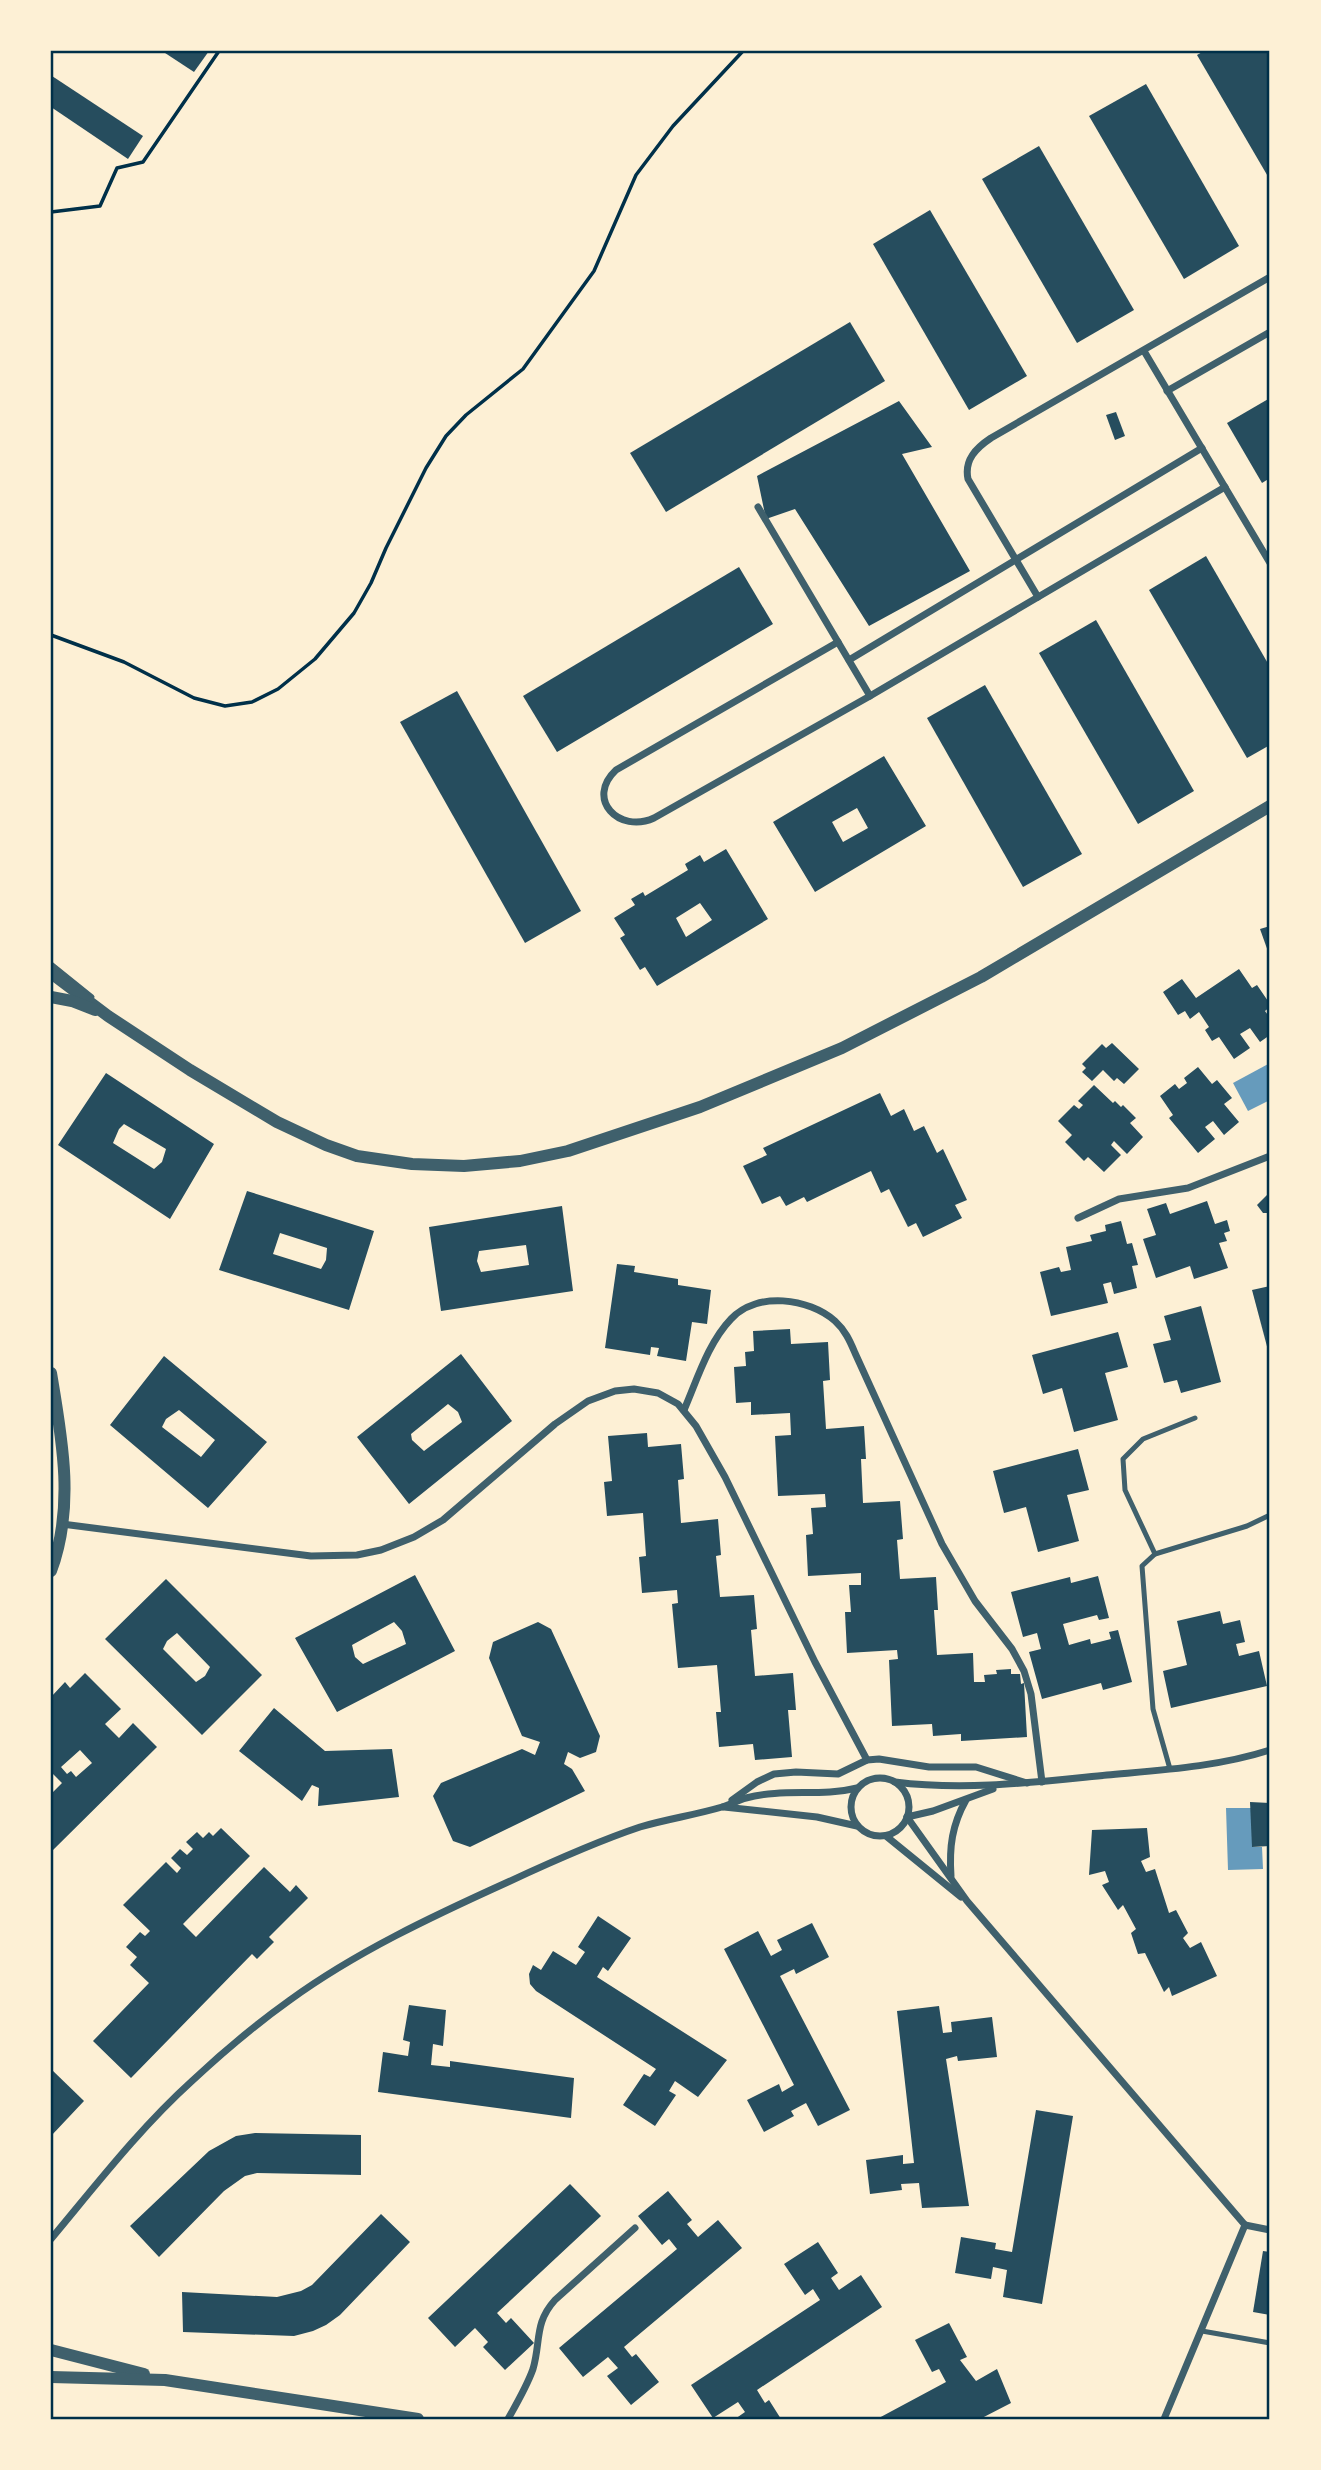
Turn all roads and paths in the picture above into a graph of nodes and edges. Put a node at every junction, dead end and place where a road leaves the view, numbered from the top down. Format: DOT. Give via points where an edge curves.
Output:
graph roads {
  1 [pos="219,51"];
  2 [pos="743,51"];
  3 [pos="51,212"];
  4 [pos="1270,276"];
  5 [pos="1270,332"];
  6 [pos="1144,351"];
  7 [pos="1167,391"];
  8 [pos="1202,448"];
  9 [pos="1225,487"];
  10 [pos="758,507"];
  11 [pos="1015,560"];
  12 [pos="1270,563"];
  13 [pos="1038,597"];
  14 [pos="51,635"];
  15 [pos="838,642"];
  16 [pos="849,660"];
  17 [pos="870,696"];
  18 [pos="1270,806"];
  19 [pos="51,964"];
  20 [pos="51,973"];
  21 [pos="51,997"];
  22 [pos="108,1016"];
  23 [pos="1270,1156"];
  24 [pos="1078,1218"];
  25 [pos="51,1373"];
  26 [pos="684,1409"];
  27 [pos="1195,1418"];
  28 [pos="1270,1515"];
  29 [pos="56,1527"];
  30 [pos="1155,1554"];
  31 [pos="51,1571"];
  32 [pos="1270,1750"];
  33 [pos="867,1760"];
  34 [pos="1170,1769"];
  35 [pos="895,1782"];
  36 [pos="1042,1782"];
  37 [pos="1028,1783"];
  38 [pos="1000,1786"];
  39 [pos="857,1788"];
  40 [pos="967,1799"];
  41 [pos="723,1807"];
  42 [pos="907,1817"];
  43 [pos="857,1826"];
  44 [pos="886,1836"];
  45 [pos="951,1877"];
  46 [pos="967,1902"];
  47 [pos="1245,2225"];
  48 [pos="635,2228"];
  49 [pos="1270,2230"];
  50 [pos="51,2239"];
  51 [pos="1202,2331"];
  52 [pos="1270,2343"];
  53 [pos="51,2350"];
  54 [pos="51,2377"];
  55 [pos="165,2380"];
  56 [pos="418,2419"];
  57 [pos="508,2419"];
  58 [pos="1164,2419"];
  1 -- 3 [label="path" via="143,162 117,168 100,206"];
  2 -- 14 [label="path" via="636,175 594,271 523,369 446,436 425,468 354,613 315,659 278,689 251,702 225,706 194,698 124,662"];
  4 -- 6 [label="street"];
  5 -- 7 [label="street"];
  6 -- 7 [label="street"];
  6 -- 11 [label="street" via="991,438 973,455 968,479"];
  7 -- 8 [label="street"];
  8 -- 9 [label="street"];
  8 -- 11 [label="street"];
  9 -- 12 [label="street"];
  9 -- 13 [label="street"];
  10 -- 15 [label="street"];
  11 -- 13 [label="street"];
  11 -- 16 [label="street"];
  13 -- 17 [label="street"];
  15 -- 16 [label="street"];
  15 -- 17 [label="street" via="616,770 604,788 608,808 625,822 648,821"];
  16 -- 17 [label="street"];
  18 -- 22 [label="street" via="981,977 842,1048 700,1107 536,1159 439,1166 390,1162 342,1151 258,1111"];
  19 -- 22 [label="lane" via="88,992"];
  20 -- 22 [label="street"];
  21 -- 22 [label="street"];
  23 -- 24 [label="street" via="1188,1188 1119,1199"];
  25 -- 29 [label="street" via="63,1449 65,1503"];
  26 -- 29 [label="street" via="658,1393 634,1389 607,1392 555,1424 443,1520 382,1550 341,1557 311,1556"];
  26 -- 33 [label="street" via="725,1477"];
  26 -- 36 [label="street" via="719,1335 746,1308 763,1302 792,1302 824,1313 839,1325 942,1544 1024,1671"];
  27 -- 30 [label="lane" via="1143,1439 1123,1459 1125,1490"];
  28 -- 30 [label="lane"];
  29 -- 31 [label="street"];
  30 -- 34 [label="lane" via="1142,1566 1153,1709"];
  32 -- 34 [label="street"];
  33 -- 37 [label="street" via="976,1767"];
  33 -- 41 [label="street" via="838,1774 768,1776"];
  34 -- 36 [label="street"];
  35 -- 38 [label="street"];
  35 -- 39 [label="street" via="872,1779"];
  35 -- 42 [label="street" via="908,1798"];
  36 -- 37 [label="street"];
  37 -- 38 [label="street"];
  38 -- 40 [label="street"];
  39 -- 41 [label="street" via="763,1794"];
  39 -- 43 [label="street" via="850,1807"];
  40 -- 42 [label="street"];
  40 -- 45 [label="street" via="952,1830"];
  41 -- 43 [label="street"];
  41 -- 50 [label="street" via="664,1820 567,1855 413,1927 309,1987 189,2083"];
  42 -- 44 [label="street"];
  42 -- 45 [label="street"];
  43 -- 44 [label="street"];
  44 -- 46 [label="street"];
  45 -- 46 [label="street"];
  46 -- 47 [label="street"];
  47 -- 49 [label="street"];
  47 -- 51 [label="street"];
  48 -- 57 [label="street" via="546,2312 533,2368"];
  51 -- 52 [label="lane"];
  51 -- 58 [label="street"];
  53 -- 55 [label="street"];
  54 -- 55 [label="street"];
  55 -- 56 [label="street"];
}
